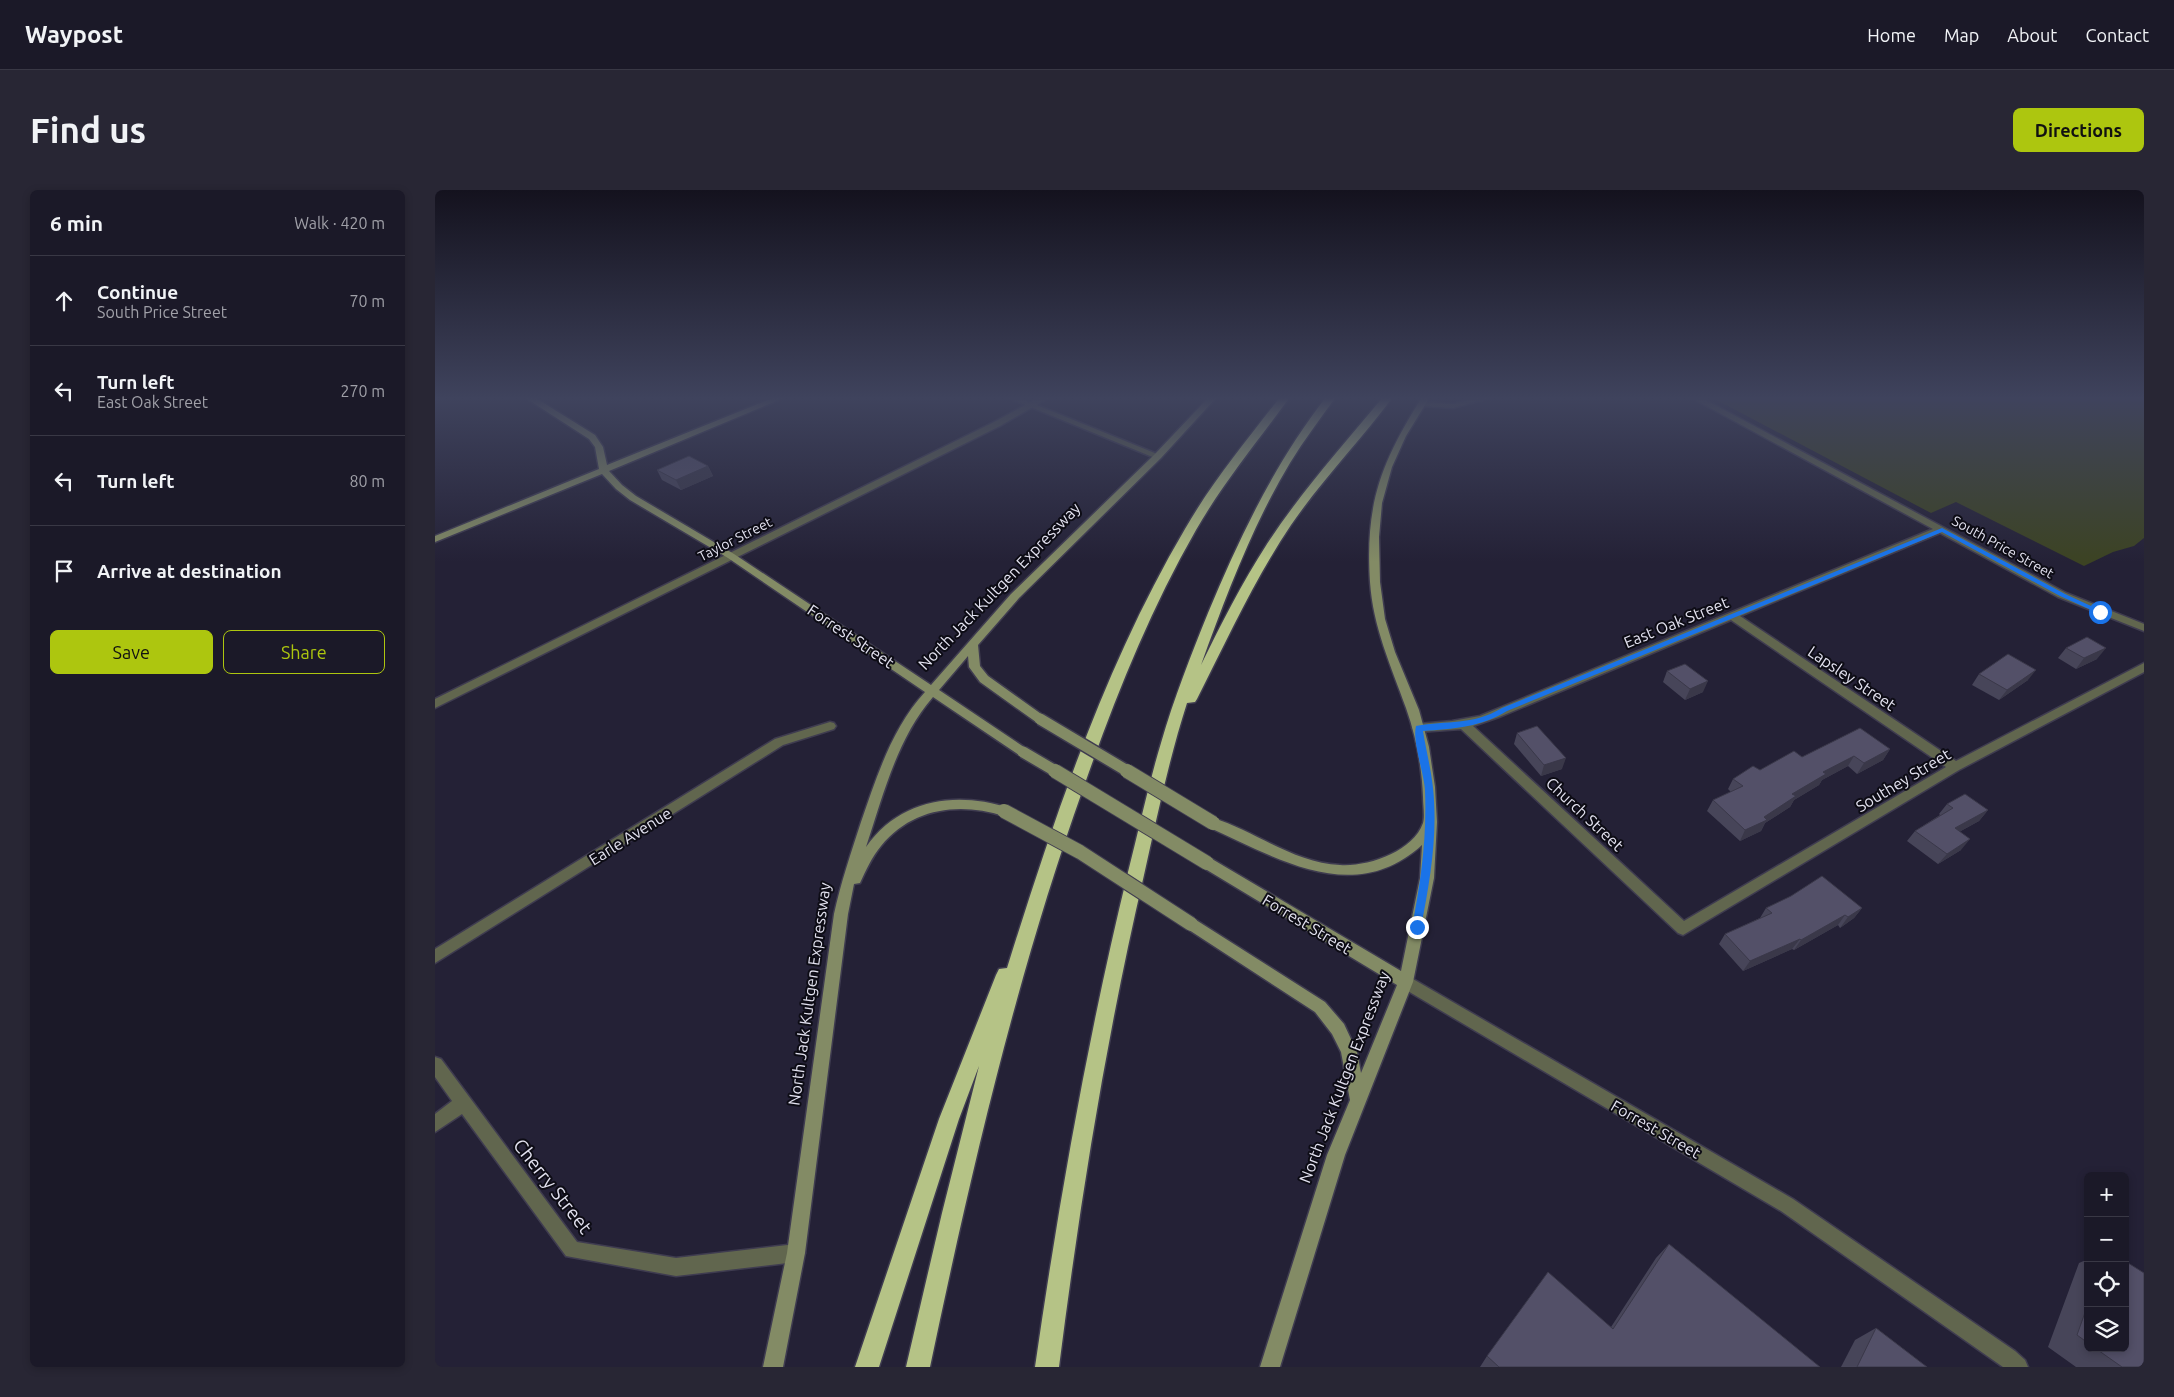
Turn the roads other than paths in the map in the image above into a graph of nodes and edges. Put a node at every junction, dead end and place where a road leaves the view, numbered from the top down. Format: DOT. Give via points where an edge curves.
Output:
graph roads {
  1 [pos="600,452"];
  2 [pos="649,452"];
  3 [pos="938,452"];
  4 [pos="1148,452"];
  5 [pos="1162,452"];
  6 [pos="1244,452"];
  7 [pos="1291,452"];
  8 [pos="1342,452"];
  9 [pos="1395,452"];
  10 [pos="1796,452"];
  11 [pos="1158,456"];
  12 [pos="605,470"];
  13 [pos="1942,530"];
  14 [pos="435,539"];
  15 [pos="731,556"];
  16 [pos="1732,616"];
  17 [pos="2144,628"];
  18 [pos="972,643"];
  19 [pos="2144,667"];
  20 [pos="931,689"];
  21 [pos="435,704"];
  22 [pos="1464,725"];
  23 [pos="829,726"];
  24 [pos="1418,728"];
  25 [pos="1168,742"];
  26 [pos="1955,767"];
  27 [pos="1430,822"];
  28 [pos="845,895"];
  29 [pos="1033,909"];
  30 [pos="1683,929"];
  31 [pos="435,957"];
  32 [pos="1405,982"];
  33 [pos="435,1064"];
  34 [pos="1358,1100"];
  35 [pos="463,1103"];
  36 [pos="435,1124"];
  37 [pos="796,1253"];
  38 [pos="773,1367"];
  39 [pos="867,1367"];
  40 [pos="918,1367"];
  41 [pos="1047,1367"];
  42 [pos="1270,1367"];
  43 [pos="2018,1367"];
  1 -- 12 [label="main road"];
  2 -- 12 [label="main road"];
  3 -- 15 [label="street, Taylor Street"];
  4 -- 11 [label="street"];
  5 -- 11 [label="main road, North Jack Kultgen Expressway"];
  6 -- 29 [label="highway" via="1190,529 1145,614 1110,695"];
  7 -- 25 [label="highway" via="1243,544 1193,666"];
  8 -- 25 [label="highway" via="1273,544 1235,610"];
  9 -- 24 [label="main road, North Jack Kultgen Expressway" via="1377,503 1375,582 1380,618"];
  10 -- 13 [label="street, South Price Street"];
  11 -- 18 [label="main road, North Jack Kultgen Expressway" via="1015,596"];
  12 -- 14 [label="main road"];
  12 -- 15 [label="main road, Forrest Street" via="633,498"];
  13 -- 16 [label="street, East Oak Street"];
  13 -- 17 [label="street, South Price Street" via="2062,595"];
  15 -- 20 [label="main road, Forrest Street"];
  15 -- 21 [label="street, Taylor Street"];
  16 -- 22 [label="street, East Oak Street"];
  16 -- 26 [label="street, Lapsley Street"];
  18 -- 20 [label="main road, North Jack Kultgen Expressway"];
  18 -- 27 [label="main road, bridge" via="975,667 984,679 1040,719 1213,823 1295,859 1328,869 1353,870 1395,859 1420,840"];
  19 -- 26 [label="street, Southey Street"];
  20 -- 28 [label="main road, North Jack Kultgen Expressway" via="915,710 884,776"];
  20 -- 32 [label="main road, Forrest Street, bridge" via="1023,752"];
  22 -- 24 [label="street, East Oak Street"];
  22 -- 30 [label="street, Church Street"];
  23 -- 31 [label="street, Earle Avenue" via="779,742"];
  24 -- 27 [label="main road, North Jack Kultgen Expressway" via="1429,788"];
  25 -- 41 [label="highway" via="1118,945 1091,1081 1058,1278"];
  26 -- 30 [label="street, Southey Street"];
  27 -- 32 [label="main road, North Jack Kultgen Expressway" via="1427,878"];
  28 -- 34 [label="main road, bridge" via="877,841 898,823 925,809 949,804 973,804 1004,811 1080,852 1320,1007 1338,1029 1349,1052"];
  28 -- 37 [label="main road, North Jack Kultgen Expressway"];
  29 -- 39 [label="highway" via="949,1119"];
  29 -- 40 [label="highway" via="959,1186"];
  32 -- 34 [label="main road, North Jack Kultgen Expressway"];
  32 -- 43 [label="street, Forrest Street" via="1787,1205"];
  33 -- 35 [label="street, Cherry Street"];
  34 -- 42 [label="main road, North Jack Kultgen Expressway" via="1333,1164"];
  35 -- 36 [label="street"];
  35 -- 37 [label="street, Cherry Street" via="573,1250 676,1267"];
  37 -- 38 [label="main road, North Jack Kultgen Expressway"];
}
